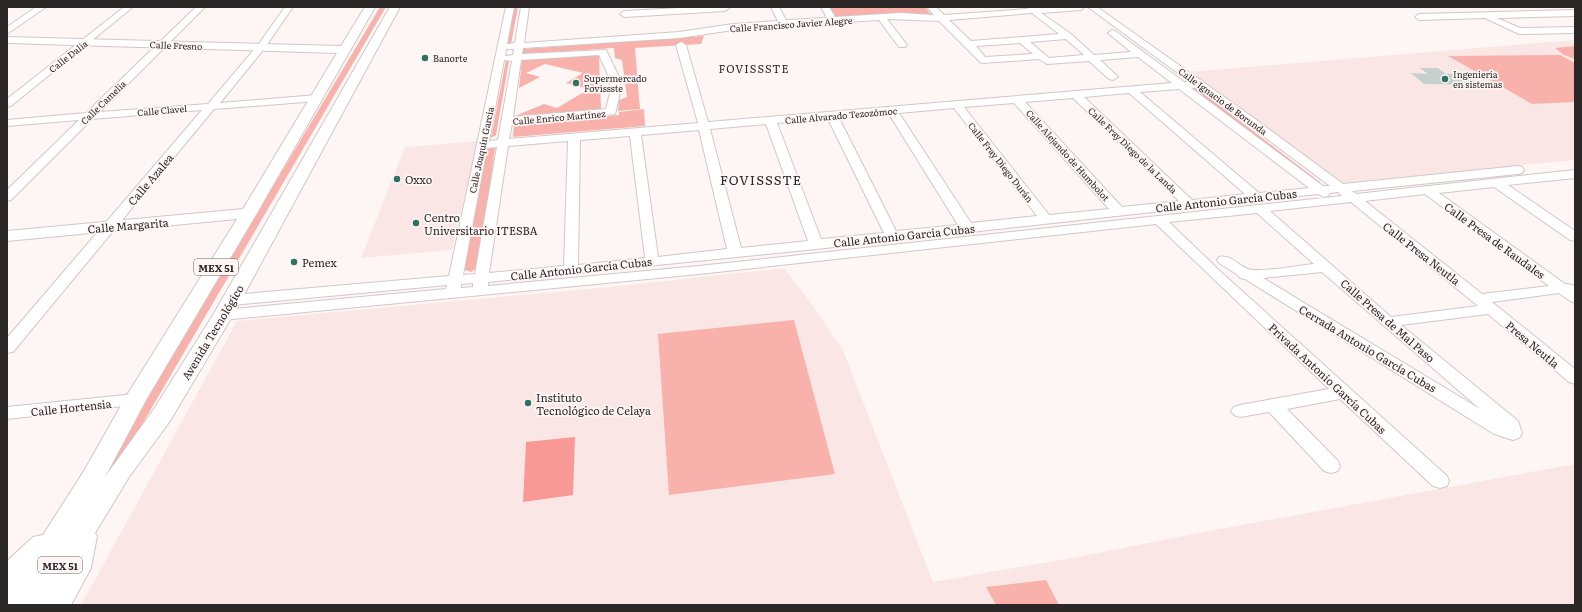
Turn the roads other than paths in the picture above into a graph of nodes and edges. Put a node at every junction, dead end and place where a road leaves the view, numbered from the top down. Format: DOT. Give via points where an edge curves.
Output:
graph roads {
  1 [pos="42,7"];
  2 [pos="129,7"];
  3 [pos="201,7"];
  4 [pos="289,7"];
  5 [pos="370,7"];
  6 [pos="395,7"];
  7 [pos="510,7"];
  8 [pos="525,7"];
  9 [pos="775,7"];
  10 [pos="825,7"];
  11 [pos="931,7"];
  12 [pos="978,7"];
  13 [pos="1077,7"];
  14 [pos="1081,7"];
  15 [pos="1092,7"];
  16 [pos="1458,7"];
  17 [pos="674,9"];
  18 [pos="1031,9"];
  19 [pos="624,10"];
  20 [pos="1011,12"];
  21 [pos="1575,13"];
  22 [pos="986,14"];
  23 [pos="728,15"];
  24 [pos="1487,16"];
  25 [pos="1419,17"];
  26 [pos="881,18"];
  27 [pos="942,20"];
  28 [pos="833,21"];
  29 [pos="783,23"];
  30 [pos="1575,30"];
  31 [pos="7,31"];
  32 [pos="625,32"];
  33 [pos="1068,36"];
  34 [pos="1021,39"];
  35 [pos="7,40"];
  36 [pos="680,40"];
  37 [pos="85,42"];
  38 [pos="969,44"];
  39 [pos="162,45"];
  40 [pos="902,45"];
  41 [pos="260,47"];
  42 [pos="345,50"];
  43 [pos="518,52"];
  44 [pos="501,53"];
  45 [pos="1138,54"];
  46 [pos="1092,57"];
  47 [pos="1044,58"];
  48 [pos="1113,78"];
  49 [pos="1200,84"];
  50 [pos="1181,86"];
  51 [pos="1131,90"];
  52 [pos="1076,95"];
  53 [pos="316,98"];
  54 [pos="1017,100"];
  55 [pos="7,104"];
  56 [pos="957,105"];
  57 [pos="211,106"];
  58 [pos="892,110"];
  59 [pos="832,115"];
  60 [pos="88,116"];
  61 [pos="770,120"];
  62 [pos="506,121"];
  63 [pos="7,123"];
  64 [pos="704,126"];
  65 [pos="636,131"];
  66 [pos="574,136"];
  67 [pos="503,143"];
  68 [pos="482,145"];
  69 [pos="1575,164"];
  70 [pos="1575,174"];
  71 [pos="1560,176"];
  72 [pos="1497,183"];
  73 [pos="1575,186"];
  74 [pos="1320,190"];
  75 [pos="1427,190"];
  76 [pos="1337,194"];
  77 [pos="7,197"];
  78 [pos="1352,198"];
  79 [pos="1258,202"];
  80 [pos="1189,204"];
  81 [pos="1118,211"];
  82 [pos="249,213"];
  83 [pos="1158,219"];
  84 [pos="1046,220"];
  85 [pos="110,226"];
  86 [pos="967,228"];
  87 [pos="7,236"];
  88 [pos="892,236"];
  89 [pos="1575,238"];
  90 [pos="816,245"];
  91 [pos="735,253"];
  92 [pos="1224,260"];
  93 [pos="652,262"];
  94 [pos="697,264"];
  95 [pos="1326,267"];
  96 [pos="571,270"];
  97 [pos="1216,275"];
  98 [pos="1247,275"];
  99 [pos="481,284"];
  100 [pos="453,287"];
  101 [pos="1569,288"];
  102 [pos="1575,298"];
  103 [pos="1486,304"];
  104 [pos="228,307"];
  105 [pos="1388,322"];
  106 [pos="7,348"];
  107 [pos="1575,378"];
  108 [pos="1345,392"];
  109 [pos="135,400"];
  110 [pos="1273,405"];
  111 [pos="1240,411"];
  112 [pos="7,414"];
  113 [pos="1514,433"];
  114 [pos="1331,466"];
  115 [pos="1440,481"];
  116 [pos="86,524"];
  117 [pos="61,528"];
  118 [pos="7,580"];
  119 [pos="13,605"];
  120 [pos="35,605"];
  121 [pos="56,605"];
  1 -- 31 [label="street"];
  2 -- 37 [label="street, Calle Dalia"];
  3 -- 39 [label="street, Calle Camelia"];
  4 -- 41 [label="street, Calle Azalea"];
  5 -- 42 [label="main road, MEX 51"];
  6 -- 104 [label="main road, Avenida Tecnológico / MEX 51"];
  7 -- 44 [label="street, Calle Joaquín García"];
  8 -- 43 [label="street, Calle Joaquín García"];
  9 -- 29 [label="street"];
  10 -- 28 [label="street"];
  11 -- 27 [label="street"];
  12 -- 22 [label="street"];
  13 -- 14 [label="street, Calle Francisco Javier Alegre"];
  13 -- 18 [label="street, Calle Francisco Javier Alegre"];
  13 -- 45 [label="street, Calle Ignacio de Borunda"];
  15 -- 49 [label="street, Calle Ignacio de Borunda"];
  16 -- 24 [label="street"];
  17 -- 19 [label="street"];
  17 -- 23 [label="street"];
  17 -- 36 [label="street"];
  18 -- 20 [label="street, Calle Francisco Javier Alegre"];
  18 -- 33 [label="street"];
  19 -- 32 [label="street"];
  20 -- 22 [label="street, Calle Francisco Javier Alegre"];
  20 -- 27 [label="street" via="998,20 958,23"];
  21 -- 24 [label="street"];
  22 -- 27 [label="street, Calle Francisco Javier Alegre"];
  23 -- 29 [label="street, Calle Francisco Javier Alegre"];
  23 -- 36 [label="street, Calle Francisco Javier Alegre"];
  24 -- 25 [label="street"];
  24 -- 30 [label="street" via="1520,31"];
  26 -- 27 [label="street, Calle Francisco Javier Alegre" via="900,16"];
  26 -- 28 [label="street, Calle Francisco Javier Alegre"];
  26 -- 40 [label="street"];
  27 -- 38 [label="street"];
  28 -- 29 [label="street, Calle Francisco Javier Alegre"];
  32 -- 36 [label="street, Calle Francisco Javier Alegre"];
  32 -- 43 [label="street, Calle Francisco Javier Alegre"];
  33 -- 34 [label="street"];
  33 -- 46 [label="street"];
  34 -- 38 [label="street"];
  34 -- 47 [label="street"];
  35 -- 37 [label="main road, Calle Fresno"];
  36 -- 64 [label="street"];
  37 -- 39 [label="main road, Calle Fresno"];
  37 -- 55 [label="street, Calle Dalia"];
  38 -- 47 [label="street" via="983,60"];
  39 -- 41 [label="main road, Calle Fresno"];
  39 -- 60 [label="street, Calle Camelia"];
  41 -- 42 [label="main road, Calle Fresno"];
  41 -- 57 [label="street, Calle Azalea"];
  42 -- 53 [label="main road, MEX 51"];
  43 -- 44 [label="street, Calle Enrico Martínez"];
  43 -- 62 [label="street, Calle Joaquín García"];
  43 -- 62 [label="street, Calle Enrico Martínez" via="603,52 604,61 614,73 616,96 611,112"];
  44 -- 68 [label="street, Calle Joaquín García"];
  45 -- 46 [label="street"];
  45 -- 50 [label="street, Calle Ignacio de Borunda"];
  46 -- 47 [label="street"];
  46 -- 48 [label="street"];
  49 -- 50 [label="street, Calle Alvarado Tezozómoc"];
  49 -- 76 [label="street, Calle Ignacio de Borunda"];
  50 -- 51 [label="street, Calle Alvarado Tezozómoc"];
  50 -- 74 [label="street, Calle Ignacio de Borunda"];
  51 -- 52 [label="street, Calle Alvarado Tezozómoc"];
  51 -- 79 [label="street, Calle Presa de Mal Paso"];
  52 -- 54 [label="street, Calle Alvarado Tezozómoc"];
  52 -- 80 [label="street, Calle Fray Diego de la Landa"];
  53 -- 57 [label="street, Calle Clavel"];
  53 -- 82 [label="main road, MEX 51"];
  54 -- 56 [label="street, Calle Alvarado Tezozómoc"];
  54 -- 81 [label="street, Calle Alejando de Humbolot"];
  56 -- 58 [label="street, Calle Alvarado Tezozómoc"];
  56 -- 84 [label="street, Calle Fray Diego Durán"];
  57 -- 60 [label="street, Calle Clavel"];
  57 -- 85 [label="street, Calle Azalea"];
  58 -- 59 [label="street, Calle Alvarado Tezozómoc"];
  58 -- 86 [label="street"];
  59 -- 61 [label="street, Calle Alvarado Tezozómoc"];
  59 -- 88 [label="street"];
  60 -- 63 [label="street, Calle Clavel"];
  60 -- 77 [label="street, Calle Camelia"];
  61 -- 64 [label="street, Calle Alvarado Tezozómoc"];
  61 -- 90 [label="street"];
  62 -- 67 [label="street, Calle Joaquín García"];
  64 -- 65 [label="street, Calle Alvarado Tezozómoc"];
  64 -- 91 [label="street"];
  65 -- 66 [label="street, Calle Alvarado Tezozómoc"];
  65 -- 93 [label="street"];
  66 -- 67 [label="street, Calle Alvarado Tezozómoc"];
  66 -- 96 [label="street"];
  67 -- 68 [label="street, Calle Alvarado Tezozómoc"];
  67 -- 99 [label="street, Calle Joaquín García"];
  68 -- 100 [label="street, Calle Joaquín García"];
  69 -- 76 [label="street, Calle Antonio García Cubas"];
  70 -- 71 [label="street, Calle Antonio García Cubas"];
  71 -- 72 [label="street, Calle Antonio García Cubas"];
  71 -- 73 [label="street"];
  72 -- 75 [label="street, Calle Antonio García Cubas"];
  72 -- 89 [label="street"];
  74 -- 76 [label="street, Calle Antonio García Cubas"];
  74 -- 79 [label="street, Calle Antonio García Cubas"];
  75 -- 78 [label="street, Calle Antonio García Cubas"];
  75 -- 101 [label="street, Calle Presa de Raudales"];
  76 -- 78 [label="street, Calle Antonio García Cubas"];
  76 -- 79 [label="street, Calle Antonio García Cubas"];
  78 -- 103 [label="street, Calle Presa Neutla"];
  79 -- 80 [label="street, Calle Antonio García Cubas"];
  79 -- 83 [label="street, Calle Antonio García Cubas"];
  79 -- 95 [label="street, Calle Presa de Mal Paso"];
  80 -- 81 [label="street, Calle Antonio García Cubas"];
  81 -- 84 [label="street, Calle Antonio García Cubas"];
  82 -- 85 [label="main road, Calle Margarita"];
  82 -- 109 [label="main road, MEX 51"];
  83 -- 94 [label="street, Calle Antonio García Cubas"];
  83 -- 97 [label="street, Calle Antonio García Cubas"];
  84 -- 86 [label="street, Calle Antonio García Cubas"];
  85 -- 87 [label="main road, Calle Margarita"];
  85 -- 106 [label="street, Calle Azalea"];
  86 -- 88 [label="street, Calle Antonio García Cubas"];
  88 -- 90 [label="street, Calle Antonio García Cubas"];
  90 -- 91 [label="street, Calle Antonio García Cubas"];
  91 -- 94 [label="street, Calle Antonio García Cubas"];
  92 -- 98 [label="street, Cerrada Antonio García Cubas"];
  93 -- 94 [label="street, Calle Antonio García Cubas"];
  93 -- 96 [label="street, Calle Antonio García Cubas"];
  94 -- 99 [label="street, Calle Antonio García Cubas"];
  95 -- 98 [label="street"];
  95 -- 105 [label="street, Calle Presa de Mal Paso"];
  96 -- 99 [label="street, Calle Antonio García Cubas"];
  97 -- 98 [label="street"];
  97 -- 108 [label="street, Privada Antonio García Cubas"];
  98 -- 113 [label="street, Cerrada Antonio García Cubas" via="1500,429"];
  99 -- 100 [label="street, Calle Antonio García Cubas"];
  100 -- 104 [label="street, Calle Antonio García Cubas"];
  101 -- 102 [label="street, Calle Presa de Raudales"];
  101 -- 103 [label="street"];
  103 -- 105 [label="street"];
  103 -- 107 [label="street, Presa Neutla"];
  104 -- 116 [label="main road, Avenida Tecnológico / MEX 51" via="162,415"];
  105 -- 113 [label="street, Calle Presa de Mal Paso" via="1512,426"];
  108 -- 110 [label="street"];
  108 -- 115 [label="street, Privada Antonio García Cubas"];
  109 -- 112 [label="street, Calle Hortensia"];
  109 -- 117 [label="main road, MEX 51"];
  110 -- 111 [label="street"];
  110 -- 114 [label="street"];
  116 -- 120 [label="main road, Avenida Tecnológico / MEX 51"];
  116 -- 121 [label="main road" via="78,568"];
  117 -- 118 [label="main road"];
  117 -- 119 [label="main road, MEX 51"];
}
